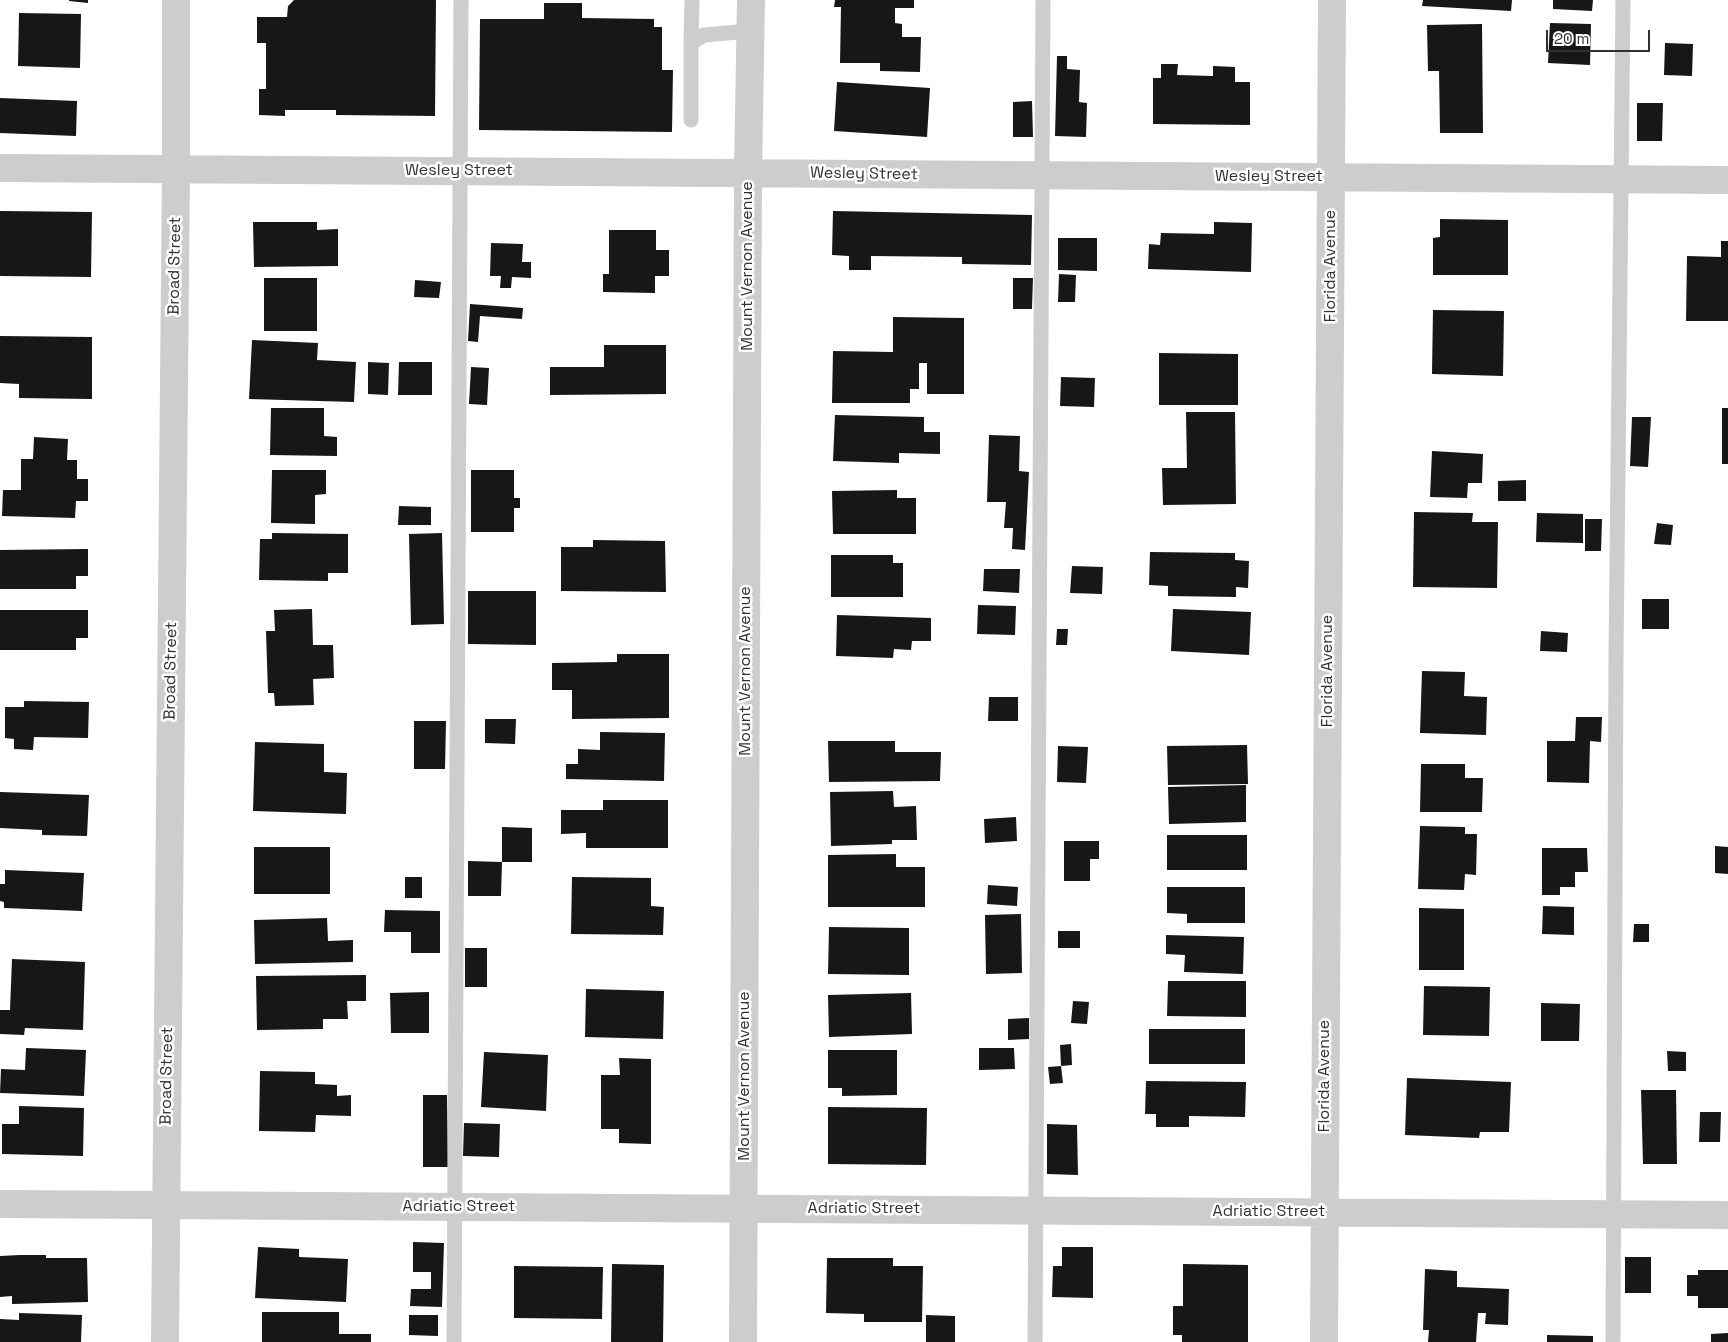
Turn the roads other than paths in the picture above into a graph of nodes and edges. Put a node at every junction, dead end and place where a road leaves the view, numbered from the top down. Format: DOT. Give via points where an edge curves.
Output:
graph roads {
  1 [pos="176,0"];
  2 [pos="462,0"];
  3 [pos="692,0"];
  4 [pos="751,0"];
  5 [pos="1043,0"];
  6 [pos="1332,0"];
  7 [pos="1623,0"];
  8 [pos="750,31"];
  9 [pos="691,43"];
  10 [pos="691,120"];
  11 [pos="0,168"];
  12 [pos="176,169"];
  13 [pos="460,171"];
  14 [pos="748,173"];
  15 [pos="1043,176"];
  16 [pos="1331,178"];
  17 [pos="1621,180"];
  18 [pos="1728,180"];
  19 [pos="0,1204"];
  20 [pos="166,1205"];
  21 [pos="456,1206"];
  22 [pos="744,1209"];
  23 [pos="1036,1211"];
  24 [pos="1324,1212"];
  25 [pos="1614,1214"];
  26 [pos="1728,1215"];
  27 [pos="165,1342"];
  28 [pos="454,1342"];
  29 [pos="743,1342"];
  30 [pos="1035,1342"];
  31 [pos="1324,1342"];
  32 [pos="1614,1342"];
  1 -- 12 [label="street, Broad Street"];
  2 -- 13 [label="lane"];
  3 -- 9 [label="lane"];
  4 -- 8 [label="street, Mount Vernon Avenue"];
  5 -- 15 [label="lane"];
  6 -- 16 [label="street, Florida Avenue"];
  7 -- 17 [label="lane"];
  8 -- 9 [label="lane" via="704,35"];
  8 -- 14 [label="street, Mount Vernon Avenue"];
  9 -- 10 [label="lane"];
  11 -- 12 [label="street, Wesley Street"];
  12 -- 13 [label="street, Wesley Street"];
  12 -- 20 [label="street, Broad Street"];
  13 -- 14 [label="street, Wesley Street"];
  13 -- 21 [label="lane"];
  14 -- 15 [label="street, Wesley Street"];
  14 -- 22 [label="street, Mount Vernon Avenue"];
  15 -- 16 [label="street, Wesley Street"];
  15 -- 23 [label="lane"];
  16 -- 17 [label="street, Wesley Street"];
  16 -- 24 [label="street, Florida Avenue"];
  17 -- 18 [label="street, Wesley Street"];
  17 -- 25 [label="lane"];
  19 -- 20 [label="street, Adriatic Street"];
  20 -- 21 [label="street, Adriatic Street"];
  20 -- 27 [label="street, Broad Street"];
  21 -- 22 [label="street, Adriatic Street"];
  21 -- 28 [label="lane"];
  22 -- 23 [label="street, Adriatic Street"];
  22 -- 29 [label="street, Mount Vernon Avenue"];
  23 -- 24 [label="street, Adriatic Street"];
  23 -- 30 [label="lane"];
  24 -- 25 [label="street, Adriatic Street"];
  24 -- 31 [label="street, Florida Avenue"];
  25 -- 26 [label="street, Adriatic Street"];
  25 -- 32 [label="lane"];
}
